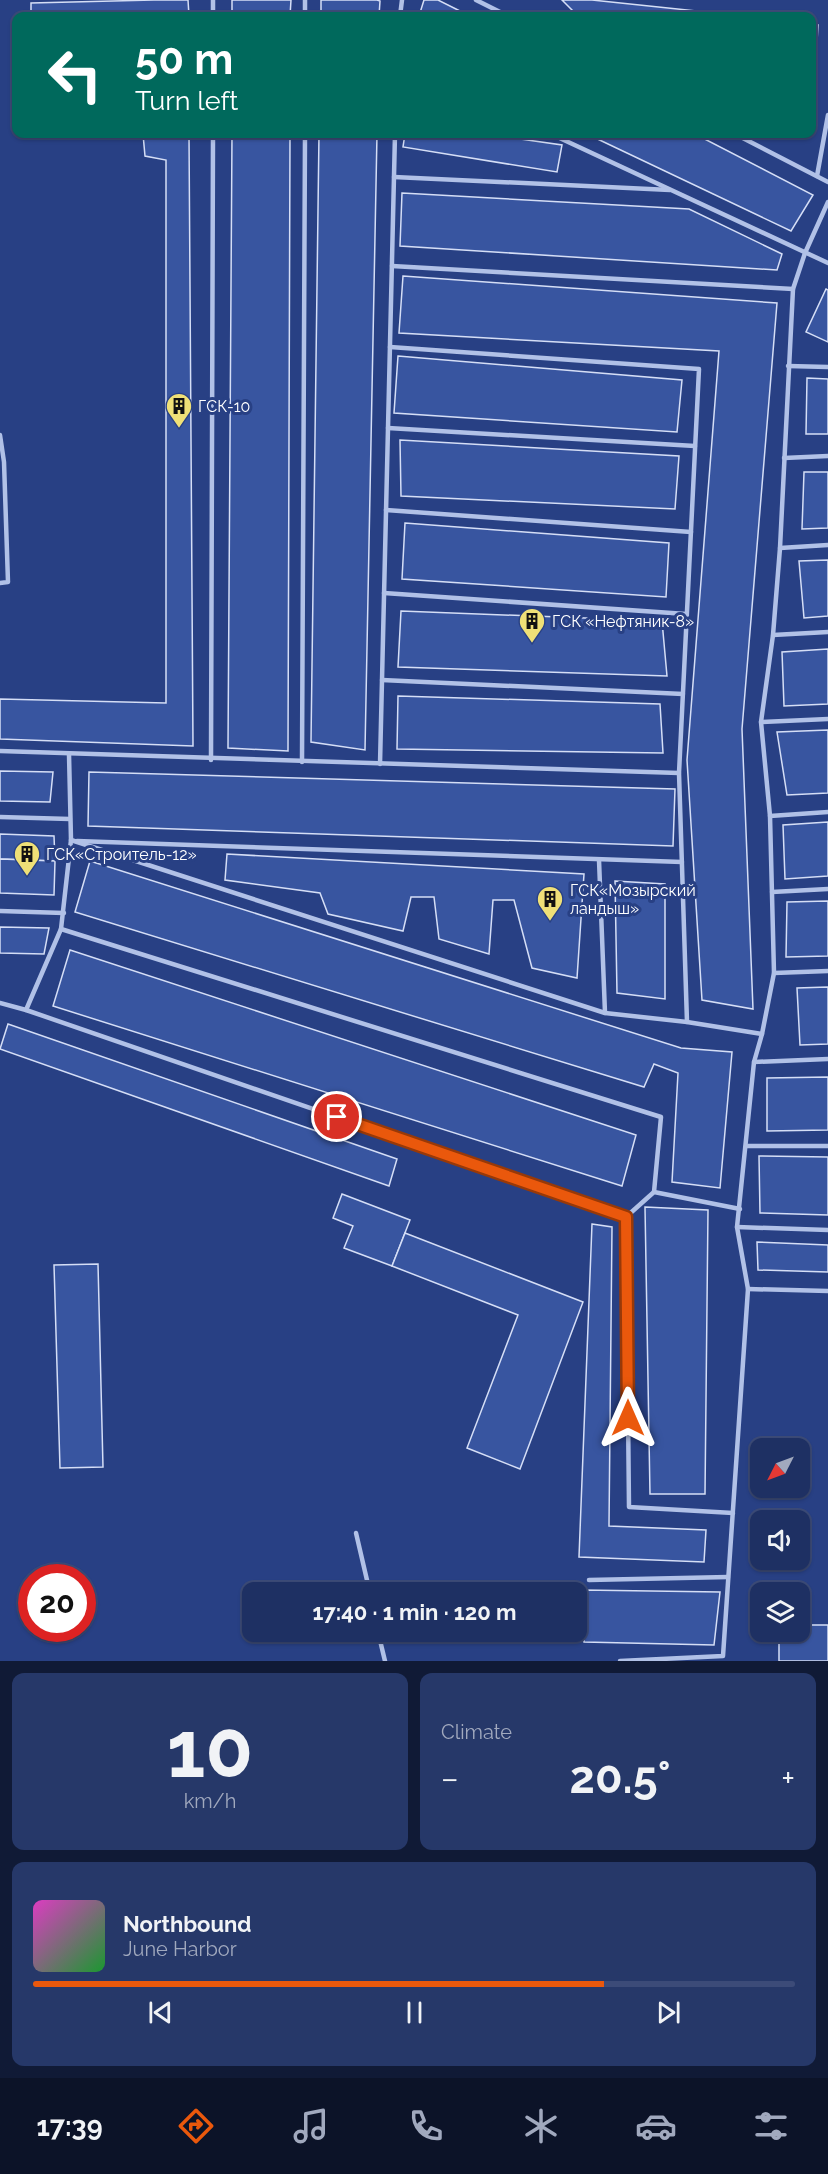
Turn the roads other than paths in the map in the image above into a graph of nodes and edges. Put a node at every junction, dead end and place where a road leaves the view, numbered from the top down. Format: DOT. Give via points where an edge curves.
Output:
graph roads {
  1 [pos="476,0"];
  2 [pos="500,12"];
  3 [pos="828,115"];
  4 [pos="213,138"];
  5 [pos="304,138"];
  6 [pos="395,138"];
  7 [pos="560,138"];
  8 [pos="743,138"];
  9 [pos="817,176"];
  10 [pos="394,177"];
  11 [pos="828,182"];
  12 [pos="673,190"];
  13 [pos="828,202"];
  14 [pos="805,253"];
  15 [pos="828,263"];
  16 [pos="392,266"];
  17 [pos="793,289"];
  18 [pos="390,347"];
  19 [pos="788,366"];
  20 [pos="828,367"];
  21 [pos="388,428"];
  22 [pos="0,435"];
  23 [pos="695,446"];
  24 [pos="828,456"];
  25 [pos="784,458"];
  26 [pos="386,510"];
  27 [pos="691,532"];
  28 [pos="828,545"];
  29 [pos="780,548"];
  30 [pos="0,583"];
  31 [pos="384,593"];
  32 [pos="686,614"];
  33 [pos="828,632"];
  34 [pos="773,635"];
  35 [pos="382,680"];
  36 [pos="683,694"];
  37 [pos="828,718"];
  38 [pos="761,722"];
  39 [pos="0,752"];
  40 [pos="69,754"];
  41 [pos="211,760"];
  42 [pos="302,762"];
  43 [pos="380,765"];
  44 [pos="679,773"];
  45 [pos="828,812"];
  46 [pos="770,816"];
  47 [pos="0,817"];
  48 [pos="70,819"];
  49 [pos="71,840"];
  50 [pos="599,860"];
  51 [pos="682,862"];
  52 [pos="828,889"];
  53 [pos="772,892"];
  54 [pos="0,911"];
  55 [pos="64,913"];
  56 [pos="61,929"];
  57 [pos="828,971"];
  58 [pos="774,973"];
  59 [pos="0,1003"];
  60 [pos="26,1010"];
  61 [pos="605,1013"];
  62 [pos="687,1022"];
  63 [pos="762,1034"];
  64 [pos="828,1059"];
  65 [pos="754,1062"];
  66 [pos="746,1146"];
  67 [pos="828,1146"];
  68 [pos="654,1192"];
  69 [pos="740,1209"];
  70 [pos="626,1217"];
  71 [pos="737,1227"];
  72 [pos="828,1230"];
  73 [pos="748,1289"];
  74 [pos="828,1291"];
  75 [pos="733,1513"];
  76 [pos="356,1533"];
  77 [pos="728,1577"];
  78 [pos="589,1580"];
  79 [pos="367,1582"];
  80 [pos="380,1642"];
  81 [pos="385,1661"];
  82 [pos="620,1661"];
  1 -- 2 [label="lane"];
  3 -- 9 [label="lane"];
  4 -- 41 [label="lane"];
  5 -- 42 [label="lane"];
  6 -- 10 [label="lane"];
  7 -- 12 [label="lane"];
  8 -- 9 [label="lane"];
  9 -- 11 [label="lane"];
  10 -- 12 [label="lane"];
  10 -- 16 [label="lane"];
  12 -- 14 [label="lane"];
  13 -- 14 [label="lane"];
  14 -- 15 [label="lane"];
  14 -- 17 [label="lane"];
  16 -- 17 [label="lane"];
  16 -- 18 [label="lane"];
  17 -- 19 [label="lane"];
  18 -- 21 [label="lane"];
  18 -- 23 [label="lane" via="699,369"];
  19 -- 20 [label="lane"];
  19 -- 25 [label="lane"];
  21 -- 23 [label="lane"];
  21 -- 26 [label="lane"];
  22 -- 30 [label="lane" via="8,582"];
  23 -- 27 [label="lane"];
  24 -- 25 [label="lane"];
  25 -- 29 [label="lane"];
  26 -- 27 [label="lane"];
  26 -- 31 [label="lane"];
  27 -- 32 [label="lane"];
  28 -- 29 [label="lane"];
  29 -- 34 [label="lane"];
  31 -- 32 [label="lane"];
  31 -- 35 [label="lane"];
  32 -- 36 [label="lane"];
  33 -- 34 [label="lane"];
  34 -- 38 [label="lane"];
  35 -- 36 [label="lane"];
  35 -- 43 [label="lane"];
  36 -- 44 [label="lane"];
  37 -- 38 [label="lane"];
  38 -- 46 [label="lane"];
  39 -- 40 [label="lane"];
  40 -- 41 [label="lane"];
  40 -- 48 [label="lane"];
  41 -- 42 [label="lane"];
  42 -- 43 [label="lane"];
  43 -- 44 [label="lane"];
  44 -- 51 [label="lane"];
  45 -- 46 [label="lane"];
  46 -- 53 [label="lane"];
  47 -- 48 [label="lane"];
  48 -- 49 [label="lane"];
  49 -- 50 [label="lane"];
  49 -- 55 [label="lane"];
  49 -- 61 [label="lane"];
  50 -- 51 [label="lane"];
  50 -- 61 [label="lane"];
  51 -- 62 [label="lane"];
  52 -- 53 [label="lane"];
  53 -- 58 [label="lane"];
  54 -- 55 [label="lane"];
  55 -- 56 [label="lane"];
  56 -- 60 [label="lane"];
  56 -- 68 [label="lane" via="661,1117"];
  57 -- 58 [label="lane"];
  58 -- 63 [label="lane"];
  59 -- 60 [label="lane"];
  60 -- 70 [label="lane"];
  61 -- 62 [label="lane"];
  62 -- 63 [label="lane"];
  63 -- 65 [label="lane"];
  64 -- 65 [label="lane"];
  65 -- 66 [label="lane"];
  66 -- 67 [label="lane"];
  66 -- 69 [label="lane"];
  68 -- 69 [label="lane"];
  68 -- 70 [label="lane"];
  69 -- 71 [label="lane"];
  70 -- 75 [label="lane" via="629,1507"];
  71 -- 72 [label="lane"];
  71 -- 73 [label="lane"];
  73 -- 74 [label="lane"];
  73 -- 75 [label="lane"];
  75 -- 77 [label="lane"];
  76 -- 79 [label="lane"];
  77 -- 78 [label="lane"];
  77 -- 82 [label="lane" via="723,1656"];
  80 -- 81 [label="lane"];
}
